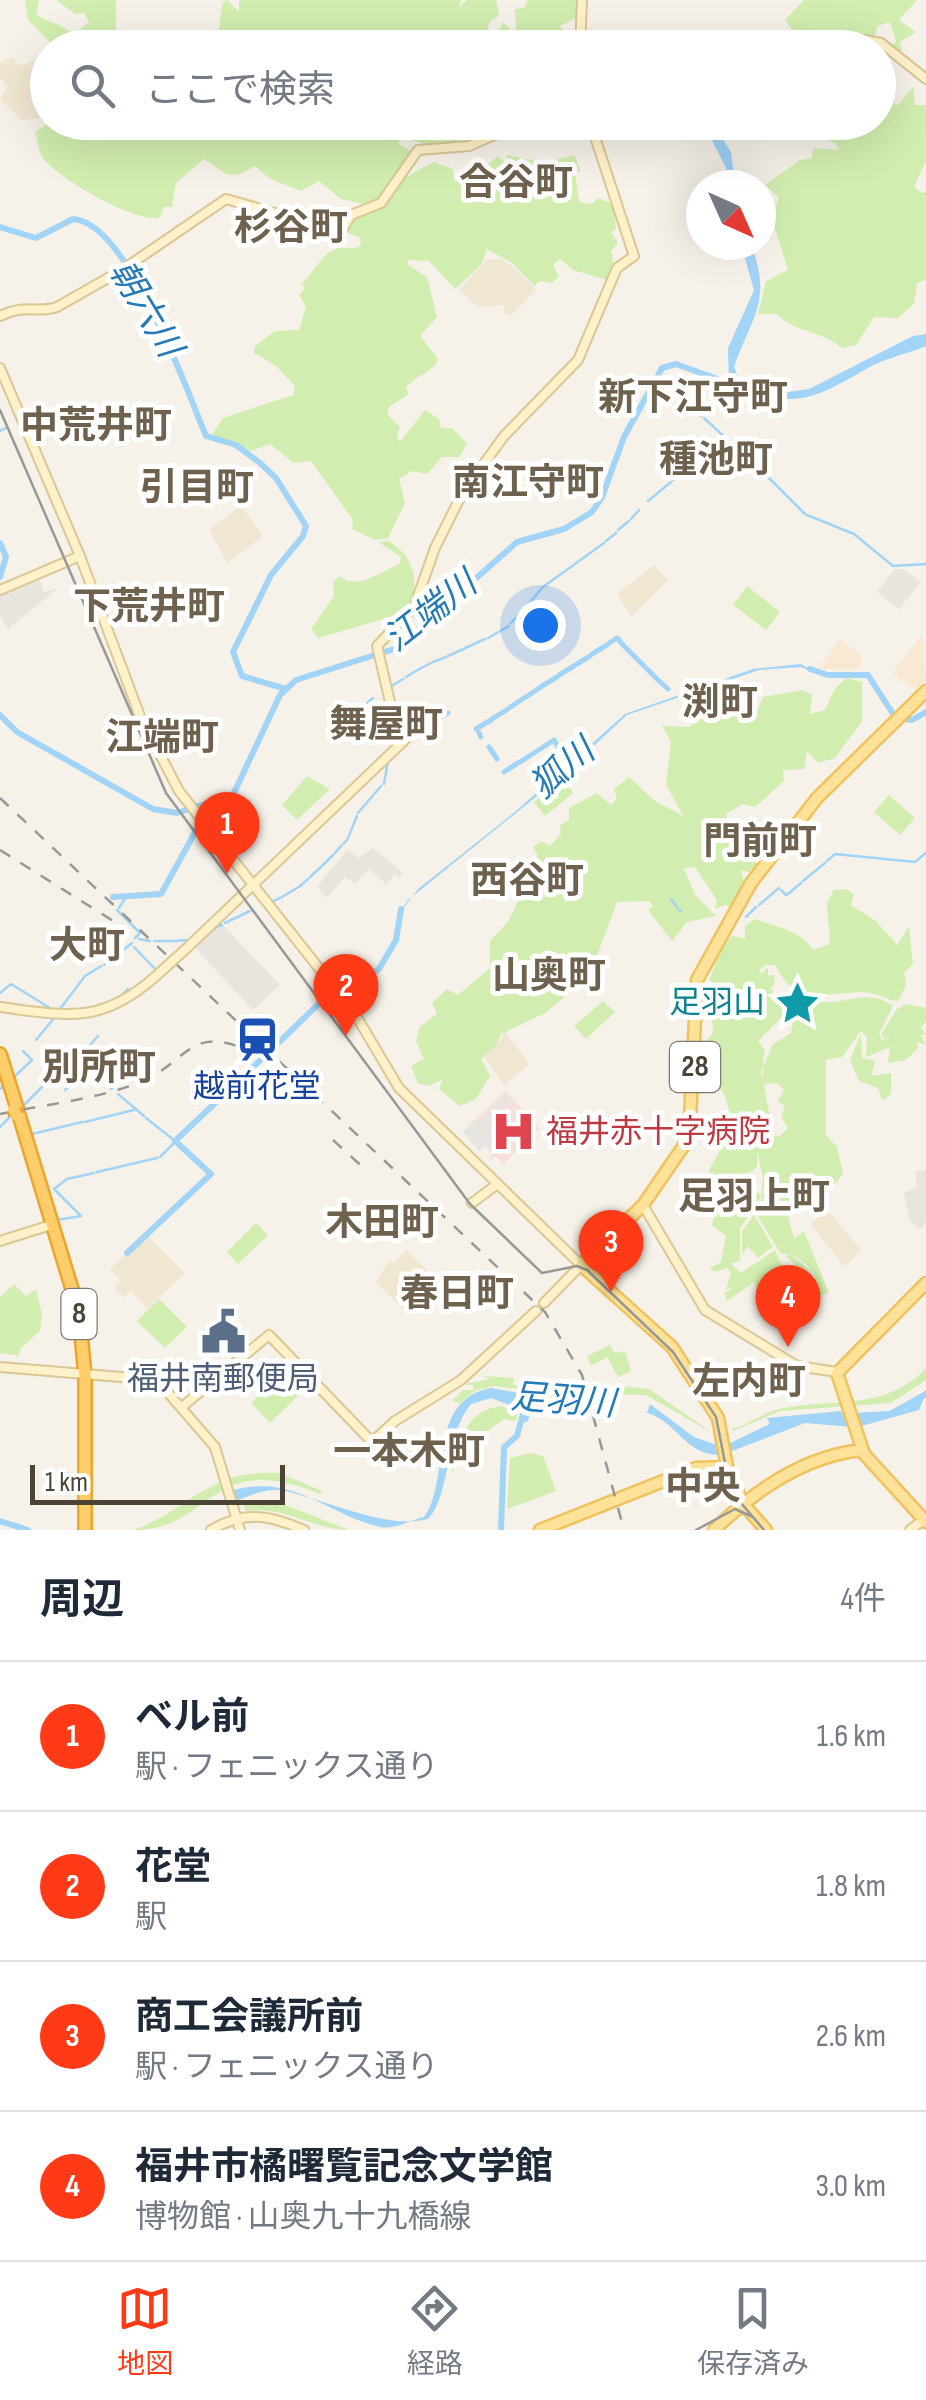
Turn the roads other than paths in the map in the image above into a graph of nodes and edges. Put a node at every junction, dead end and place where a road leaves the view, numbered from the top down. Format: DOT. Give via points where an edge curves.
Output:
graph roads {
  1 [pos="582,0"];
  2 [pos="581,30"];
  3 [pos="896,54"];
  4 [pos="926,79"];
  5 [pos="483,140"];
  6 [pos="596,140"];
  7 [pos="0,316"];
  8 [pos="0,368"];
  9 [pos="80,556"];
  10 [pos="0,590"];
  11 [pos="926,691"];
  12 [pos="252,884"];
  13 [pos="0,1007"];
  14 [pos="0,1054"];
  15 [pos="0,1064"];
  16 [pos="17,1112"];
  17 [pos="496,1185"];
  18 [pos="472,1203"];
  19 [pos="644,1205"];
  20 [pos="51,1226"];
  21 [pos="0,1241"];
  22 [pos="582,1265"];
  23 [pos="926,1283"];
  24 [pos="544,1303"];
  25 [pos="536,1311"];
  26 [pos="0,1367"];
  27 [pos="837,1372"];
  28 [pos="84,1376"];
  29 [pos="182,1407"];
  30 [pos="862,1450"];
  31 [pos="724,1465"];
  32 [pos="742,1507"];
  33 [pos="925,1520"];
  34 [pos="238,1521"];
  35 [pos="84,1526"];
  36 [pos="212,1530"];
  37 [pos="301,1530"];
  38 [pos="540,1530"];
  39 [pos="716,1530"];
  40 [pos="763,1530"];
  41 [pos="910,1530"];
  1 -- 2 [label="main road"];
  3 -- 4 [label="main road"];
  5 -- 7 [label="main road" via="418,150 381,203 351,215 341,232 226,200 54,309 24,306"];
  6 -- 12 [label="main road" via="634,256 617,268 581,357 504,436 462,494 414,607 377,648 391,705 409,736"];
  8 -- 9 [label="main road"];
  9 -- 10 [label="main road"];
  9 -- 12 [label="main road" via="140,716 189,805"];
  11 -- 19 [label="main road, 28" via="806,809 751,882 700,975 692,1132"];
  12 -- 13 [label="main road, bridge" via="129,999 72,1017"];
  12 -- 17 [label="main road" via="364,1026 399,1088"];
  14 -- 16 [label="highway, 8"];
  15 -- 16 [label="highway, 8"];
  16 -- 20 [label="highway, 8"];
  16 -- 28 [label="highway, 8" via="76,1297"];
  17 -- 18 [label="main road"];
  17 -- 22 [label="main road"];
  19 -- 22 [label="main road, 28"];
  19 -- 27 [label="main road" via="710,1314 796,1366"];
  20 -- 21 [label="main road"];
  20 -- 28 [label="highway, 8" via="72,1294"];
  22 -- 24 [label="main road"];
  22 -- 31 [label="main road" via="665,1345 719,1427"];
  23 -- 27 [label="main road"];
  25 -- 29 [label="main road" via="460,1380 372,1442 269,1336"];
  26 -- 28 [label="main road"];
  27 -- 30 [label="main road"];
  28 -- 29 [label="main road" via="158,1380"];
  28 -- 35 [label="highway, 8"];
  29 -- 34 [label="main road" via="218,1453"];
  30 -- 32 [label="main road" via="779,1476"];
  30 -- 33 [label="main road"];
  31 -- 32 [label="main road"];
  31 -- 38 [label="main road" via="683,1474"];
  32 -- 39 [label="main road"];
  32 -- 40 [label="main road"];
  33 -- 41 [label="main road"];
  34 -- 36 [label="main road"];
  34 -- 37 [label="main road" via="264,1516"];
}
